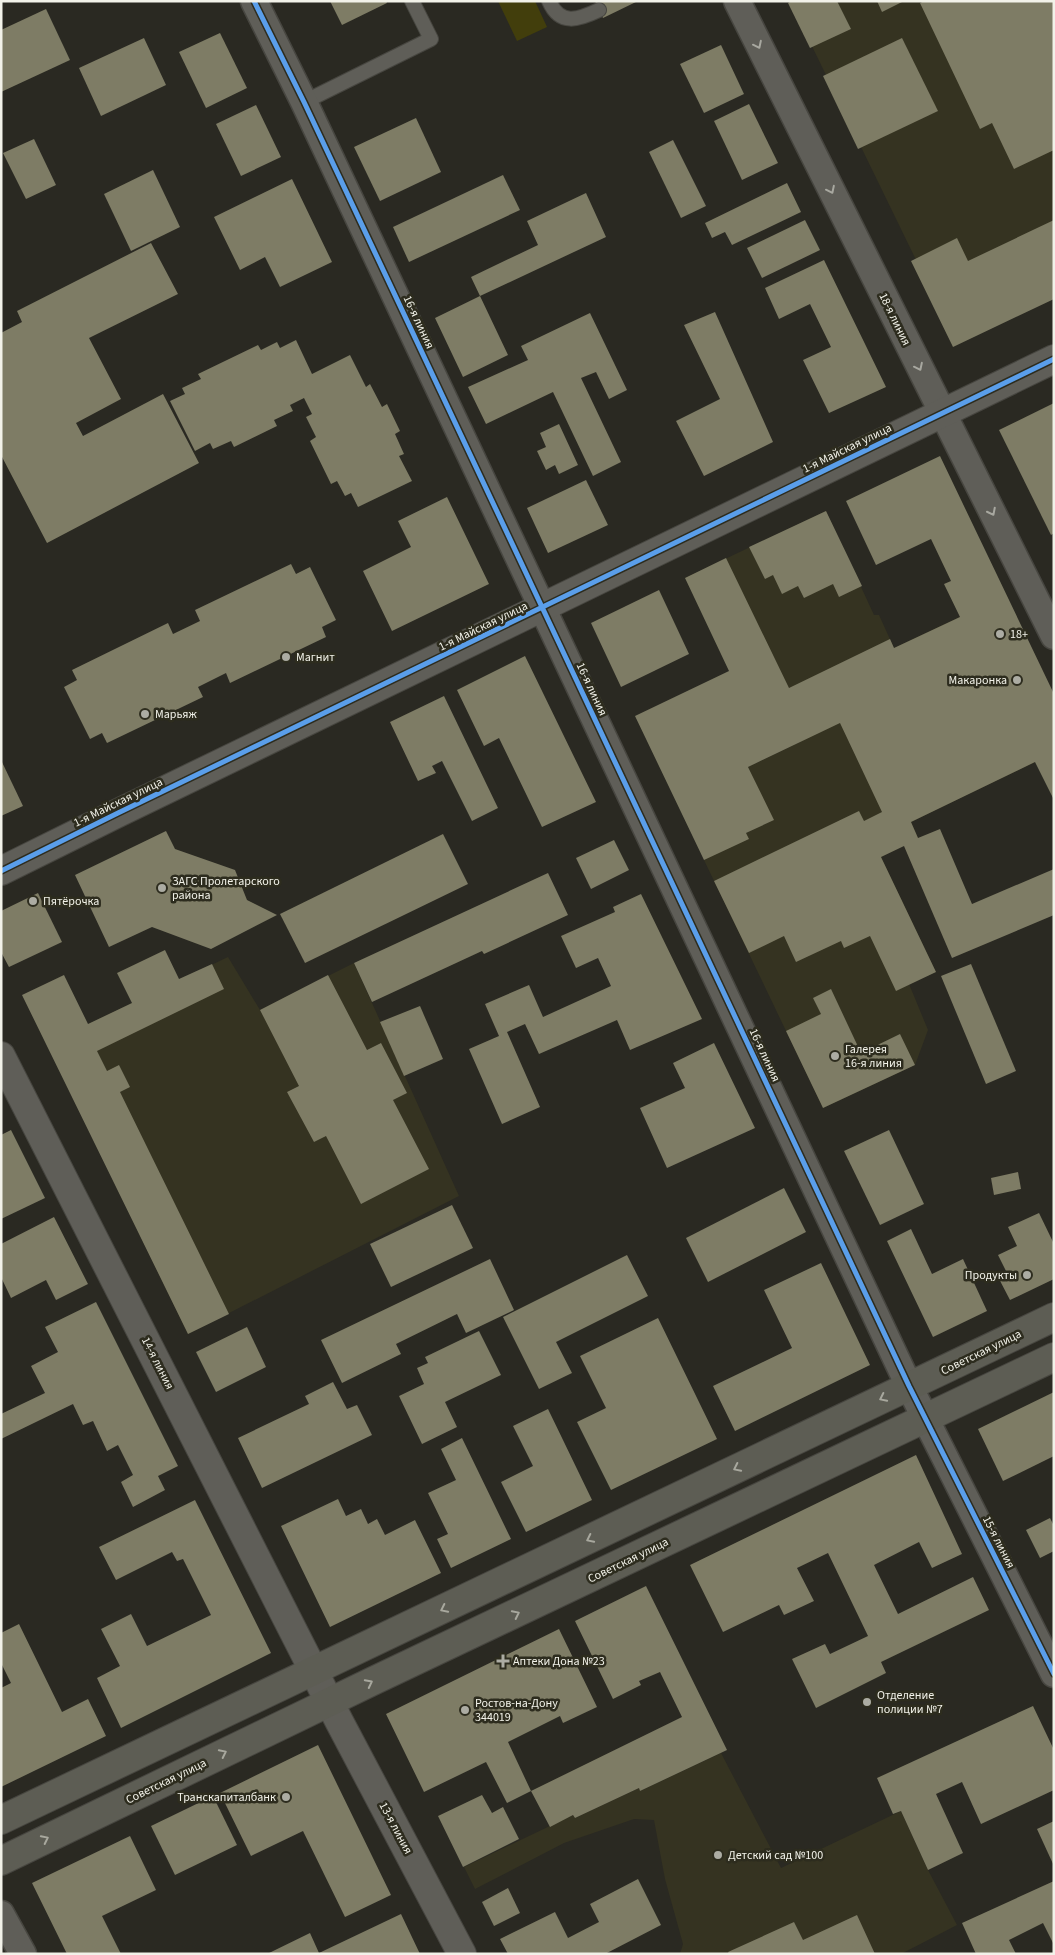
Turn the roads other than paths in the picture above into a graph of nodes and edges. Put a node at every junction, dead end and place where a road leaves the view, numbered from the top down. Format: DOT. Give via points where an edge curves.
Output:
graph roads {
  1 [pos="254,1"];
  2 [pos="412,1"];
  3 [pos="548,1"];
  4 [pos="737,1"];
  5 [pos="599,10"];
  6 [pos="304,102"];
  7 [pos="1054,359"];
  8 [pos="941,413"];
  9 [pos="542,608"];
  10 [pos="1054,636"];
  11 [pos="1,872"];
  12 [pos="1,1056"];
  13 [pos="1054,1317"];
  14 [pos="1054,1357"];
  15 [pos="909,1386"];
  16 [pos="926,1418"];
  17 [pos="314,1670"];
  18 [pos="1054,1674"];
  19 [pos="330,1703"];
  20 [pos="1,1820"];
  21 [pos="1,1860"];
  22 [pos="1,1914"];
  23 [pos="23,1954"];
  24 [pos="462,1954"];
  1 -- 6 [label="street, 16-я линия"];
  2 -- 6 [label="lane" via="431,39"];
  3 -- 5 [label="lane" via="557,14 569,19 582,18"];
  4 -- 8 [label="street, 18-я линия, one-way"];
  6 -- 9 [label="street, 16-я линия"];
  7 -- 8 [label="street, 1-я Майская улица"];
  8 -- 9 [label="street, 1-я Майская улица"];
  8 -- 10 [label="street, 18-я линия, one-way"];
  9 -- 11 [label="street, 1-я Майская улица"];
  9 -- 15 [label="street, 16-я линия"];
  12 -- 17 [label="street, 14-я линия"];
  13 -- 15 [label="main road, Советская улица"];
  14 -- 16 [label="main road, Советская улица"];
  15 -- 16 [label="street"];
  15 -- 17 [label="main road, Советская улица, one-way"];
  16 -- 18 [label="street, 15-я линия"];
  19 -- 16 [label="main road, Советская улица, one-way"];
  17 -- 19 [label="street"];
  17 -- 20 [label="main road, Советская улица"];
  21 -- 19 [label="main road, Советская улица, one-way"];
  19 -- 24 [label="street, 13-я линия"];
  22 -- 23 [label="street"];
}
